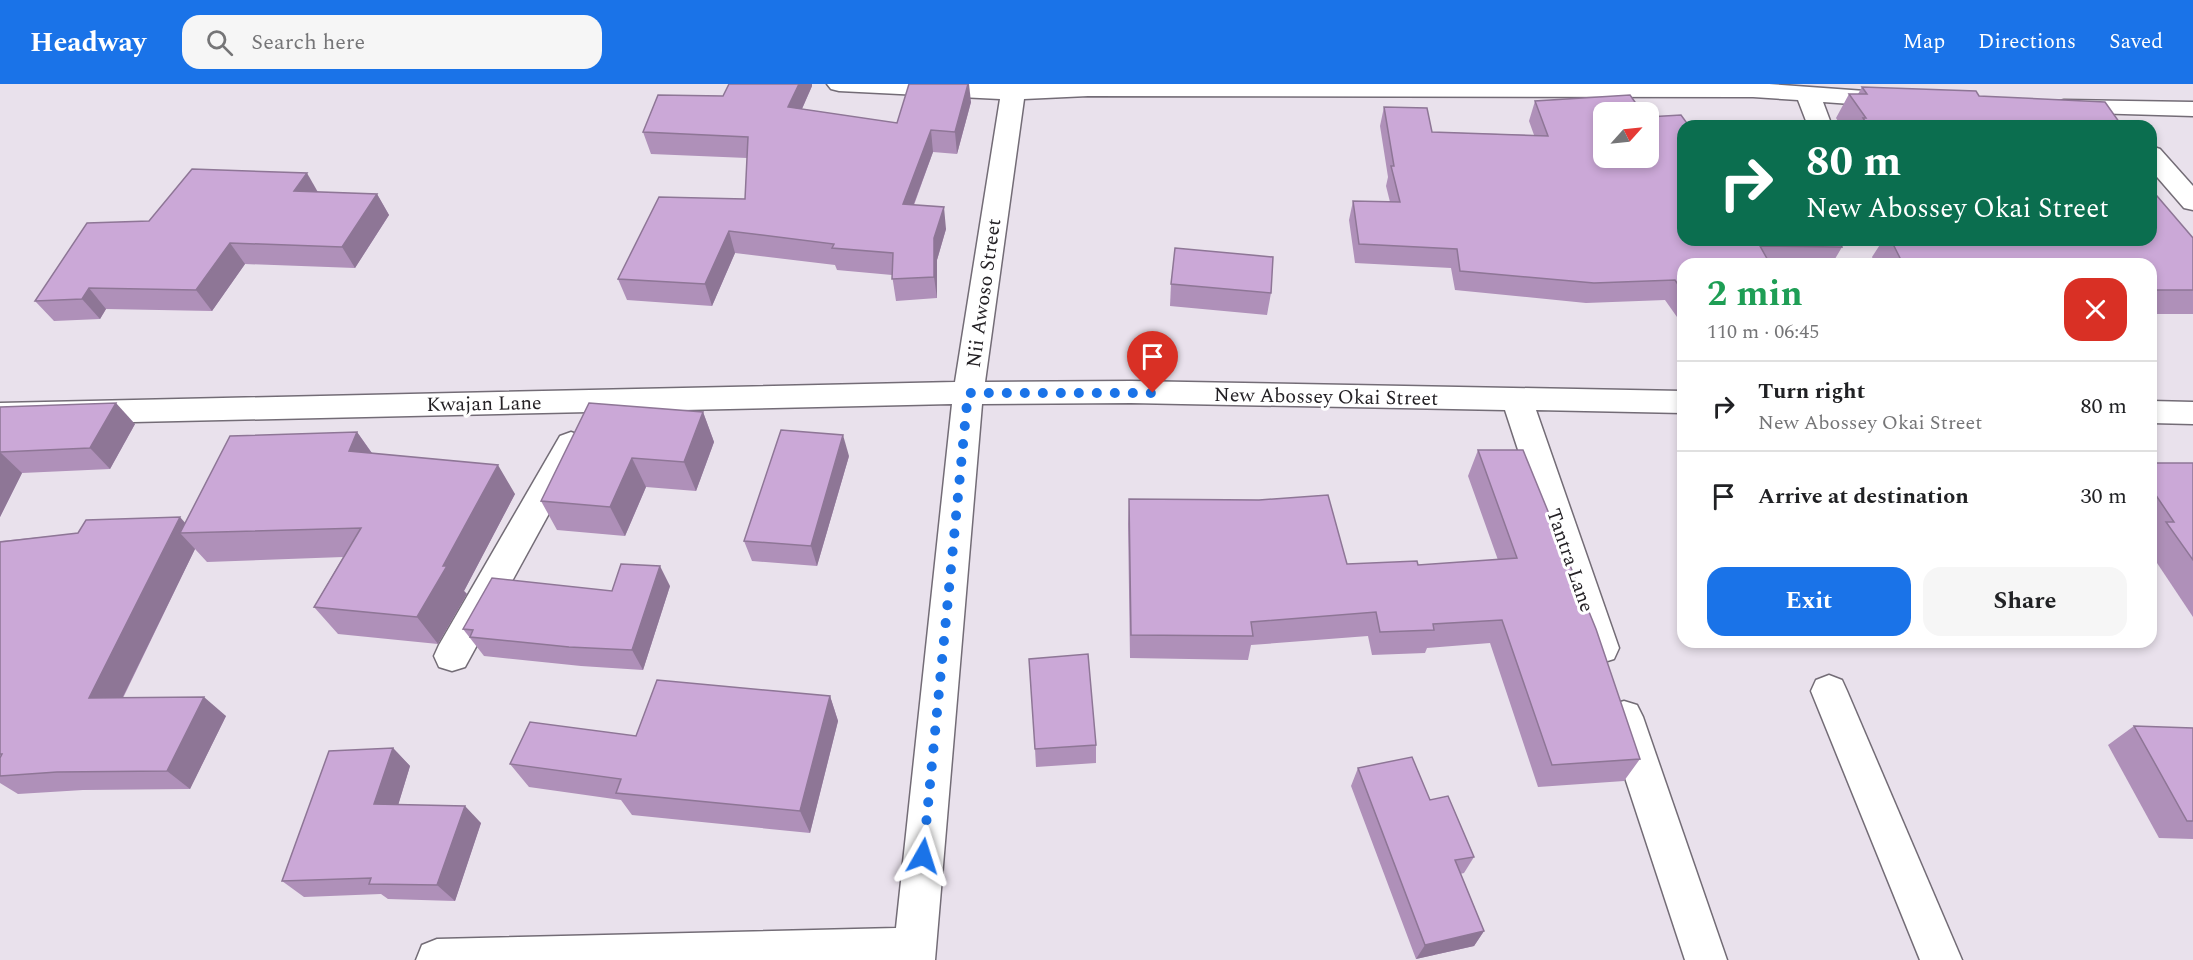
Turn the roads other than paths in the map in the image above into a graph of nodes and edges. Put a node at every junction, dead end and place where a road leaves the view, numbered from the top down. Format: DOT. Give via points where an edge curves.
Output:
graph roads {
  1 [pos="840,84"];
  2 [pos="2094,84"];
  3 [pos="1089,86"];
  4 [pos="1437,86"];
  5 [pos="1752,87"];
  6 [pos="1012,92"];
  7 [pos="1808,94"];
  8 [pos="1912,102"];
  9 [pos="2040,107"];
  10 [pos="2110,107"];
  11 [pos="2193,109"];
  12 [pos="1818,120"];
  13 [pos="2122,120"];
  14 [pos="2157,161"];
  15 [pos="2193,202"];
  16 [pos="968,393"];
  17 [pos="1517,399"];
  18 [pos="596,401"];
  19 [pos="1677,402"];
  20 [pos="2157,412"];
  21 [pos="2193,413"];
  22 [pos="0,414"];
  23 [pos="452,656"];
  24 [pos="1829,691"];
  25 [pos="914,954"];
  26 [pos="437,960"];
  27 [pos="1706,960"];
  28 [pos="1941,960"];
  1 -- 6 [label="street"];
  2 -- 10 [label="street"];
  3 -- 4 [label="street"];
  3 -- 6 [label="street"];
  4 -- 5 [label="street"];
  5 -- 7 [label="street"];
  6 -- 16 [label="street, Nii Awoso Street"];
  7 -- 8 [label="street"];
  7 -- 12 [label="street"];
  9 -- 10 [label="street"];
  10 -- 11 [label="street"];
  10 -- 13 [label="street"];
  14 -- 15 [label="street"];
  16 -- 17 [label="street, New Abossey Okai Street"];
  16 -- 18 [label="street, Kwajan Lane"];
  16 -- 25 [label="street, Nii Awoso Street"];
  17 -- 19 [label="street, New Abossey Okai Street"];
  17 -- 27 [label="street, Tantra Lane"];
  18 -- 22 [label="street, Kwajan Lane"];
  18 -- 23 [label="street"];
  20 -- 21 [label="street"];
  24 -- 28 [label="street"];
  25 -- 26 [label="street"];
}
